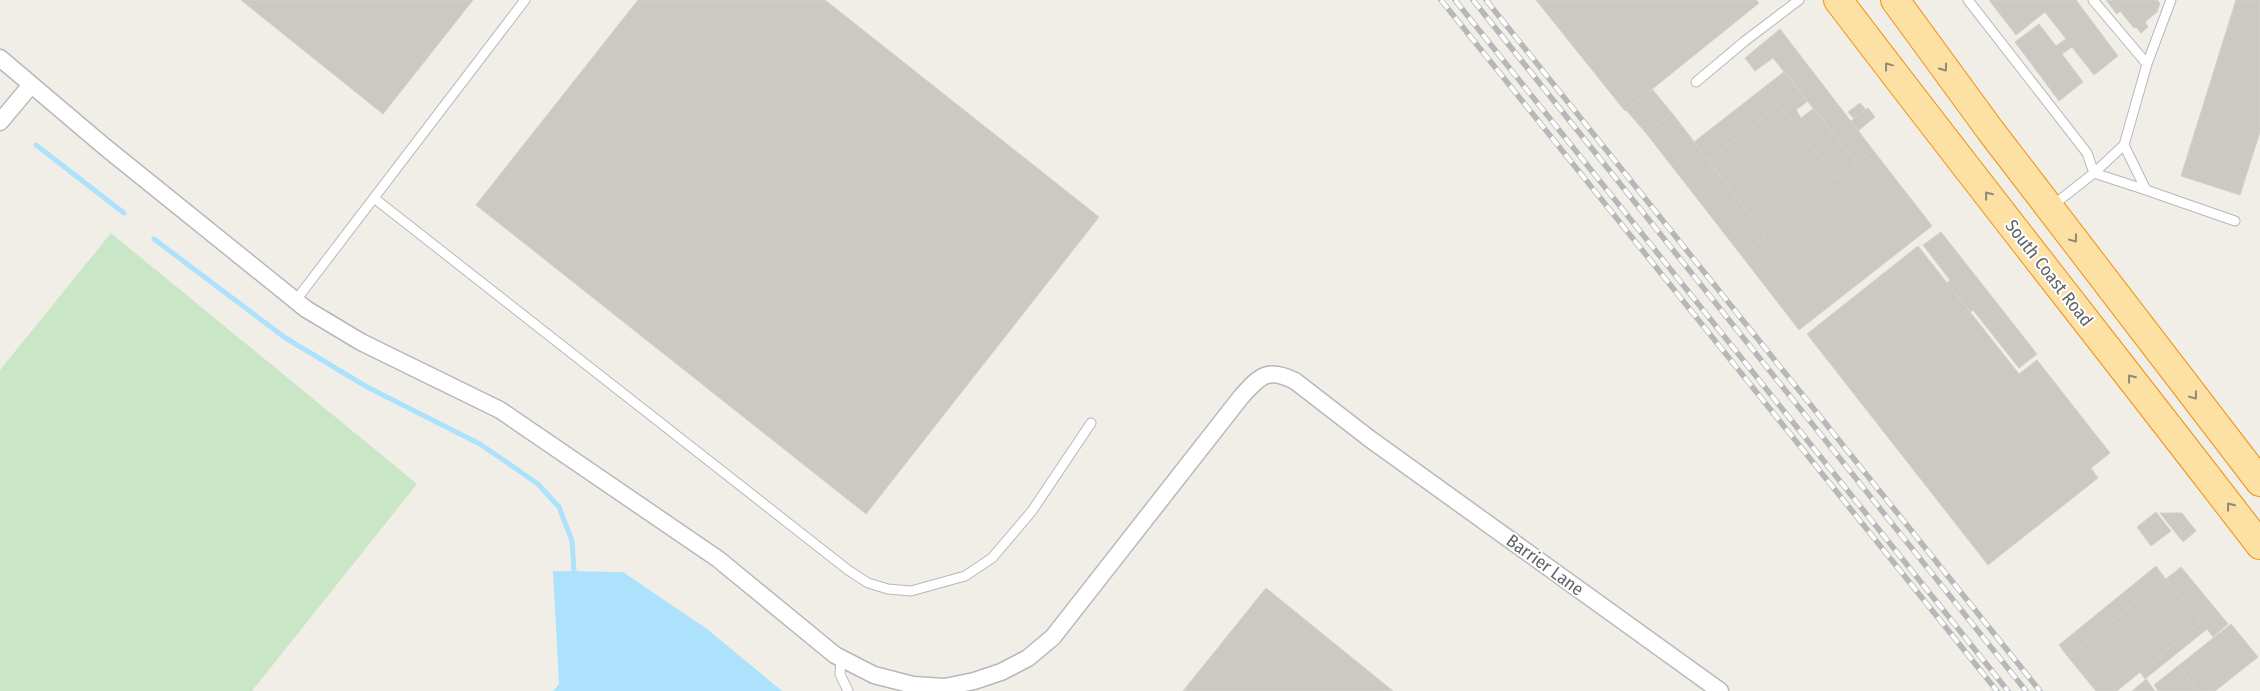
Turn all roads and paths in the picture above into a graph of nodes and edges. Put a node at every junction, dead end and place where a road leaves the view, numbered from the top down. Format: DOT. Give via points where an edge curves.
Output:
graph roads {
  1 [pos="525,0"];
  2 [pos="1799,0"];
  3 [pos="1838,0"];
  4 [pos="1895,0"];
  5 [pos="1968,0"];
  6 [pos="2093,0"];
  7 [pos="2171,0"];
  8 [pos="0,58"];
  9 [pos="2147,64"];
  10 [pos="1696,82"];
  11 [pos="31,84"];
  12 [pos="0,122"];
  13 [pos="1990,130"];
  14 [pos="2124,145"];
  15 [pos="1956,155"];
  16 [pos="2094,173"];
  17 [pos="2146,190"];
  18 [pos="374,198"];
  19 [pos="2050,208"];
  20 [pos="2235,221"];
  21 [pos="296,300"];
  22 [pos="1091,423"];
  23 [pos="2260,482"];
  24 [pos="2260,545"];
  25 [pos="841,658"];
  26 [pos="848,691"];
  27 [pos="1720,691"];
  1 -- 18 [label="lane"];
  2 -- 10 [label="lane"];
  15 -- 3 [label="highway, South Coast Road, one-way"];
  4 -- 13 [label="highway, one-way"];
  5 -- 16 [label="lane" via="2087,153"];
  6 -- 9 [label="lane"];
  7 -- 9 [label="lane"];
  8 -- 11 [label="street, Barrier Lane"];
  9 -- 14 [label="lane"];
  11 -- 12 [label="street"];
  11 -- 21 [label="street, Barrier Lane"];
  13 -- 15 [label="highway"];
  13 -- 19 [label="highway"];
  14 -- 16 [label="lane"];
  14 -- 17 [label="lane"];
  24 -- 15 [label="highway, South Coast Road, one-way"];
  16 -- 17 [label="lane"];
  16 -- 19 [label="lane"];
  17 -- 20 [label="lane"];
  18 -- 21 [label="lane"];
  18 -- 22 [label="lane" via="848,570 868,583 888,590 911,591 965,576 992,558 1032,511"];
  19 -- 23 [label="highway, one-way"];
  21 -- 25 [label="street, Barrier Lane" via="361,342 500,410 718,558"];
  25 -- 26 [label="lane" via="840,674"];
  25 -- 27 [label="street, Barrier Lane" via="874,675 913,685 945,687 992,675 1028,658 1053,638 1257,379 1281,374 1295,381 1370,439"];
}
